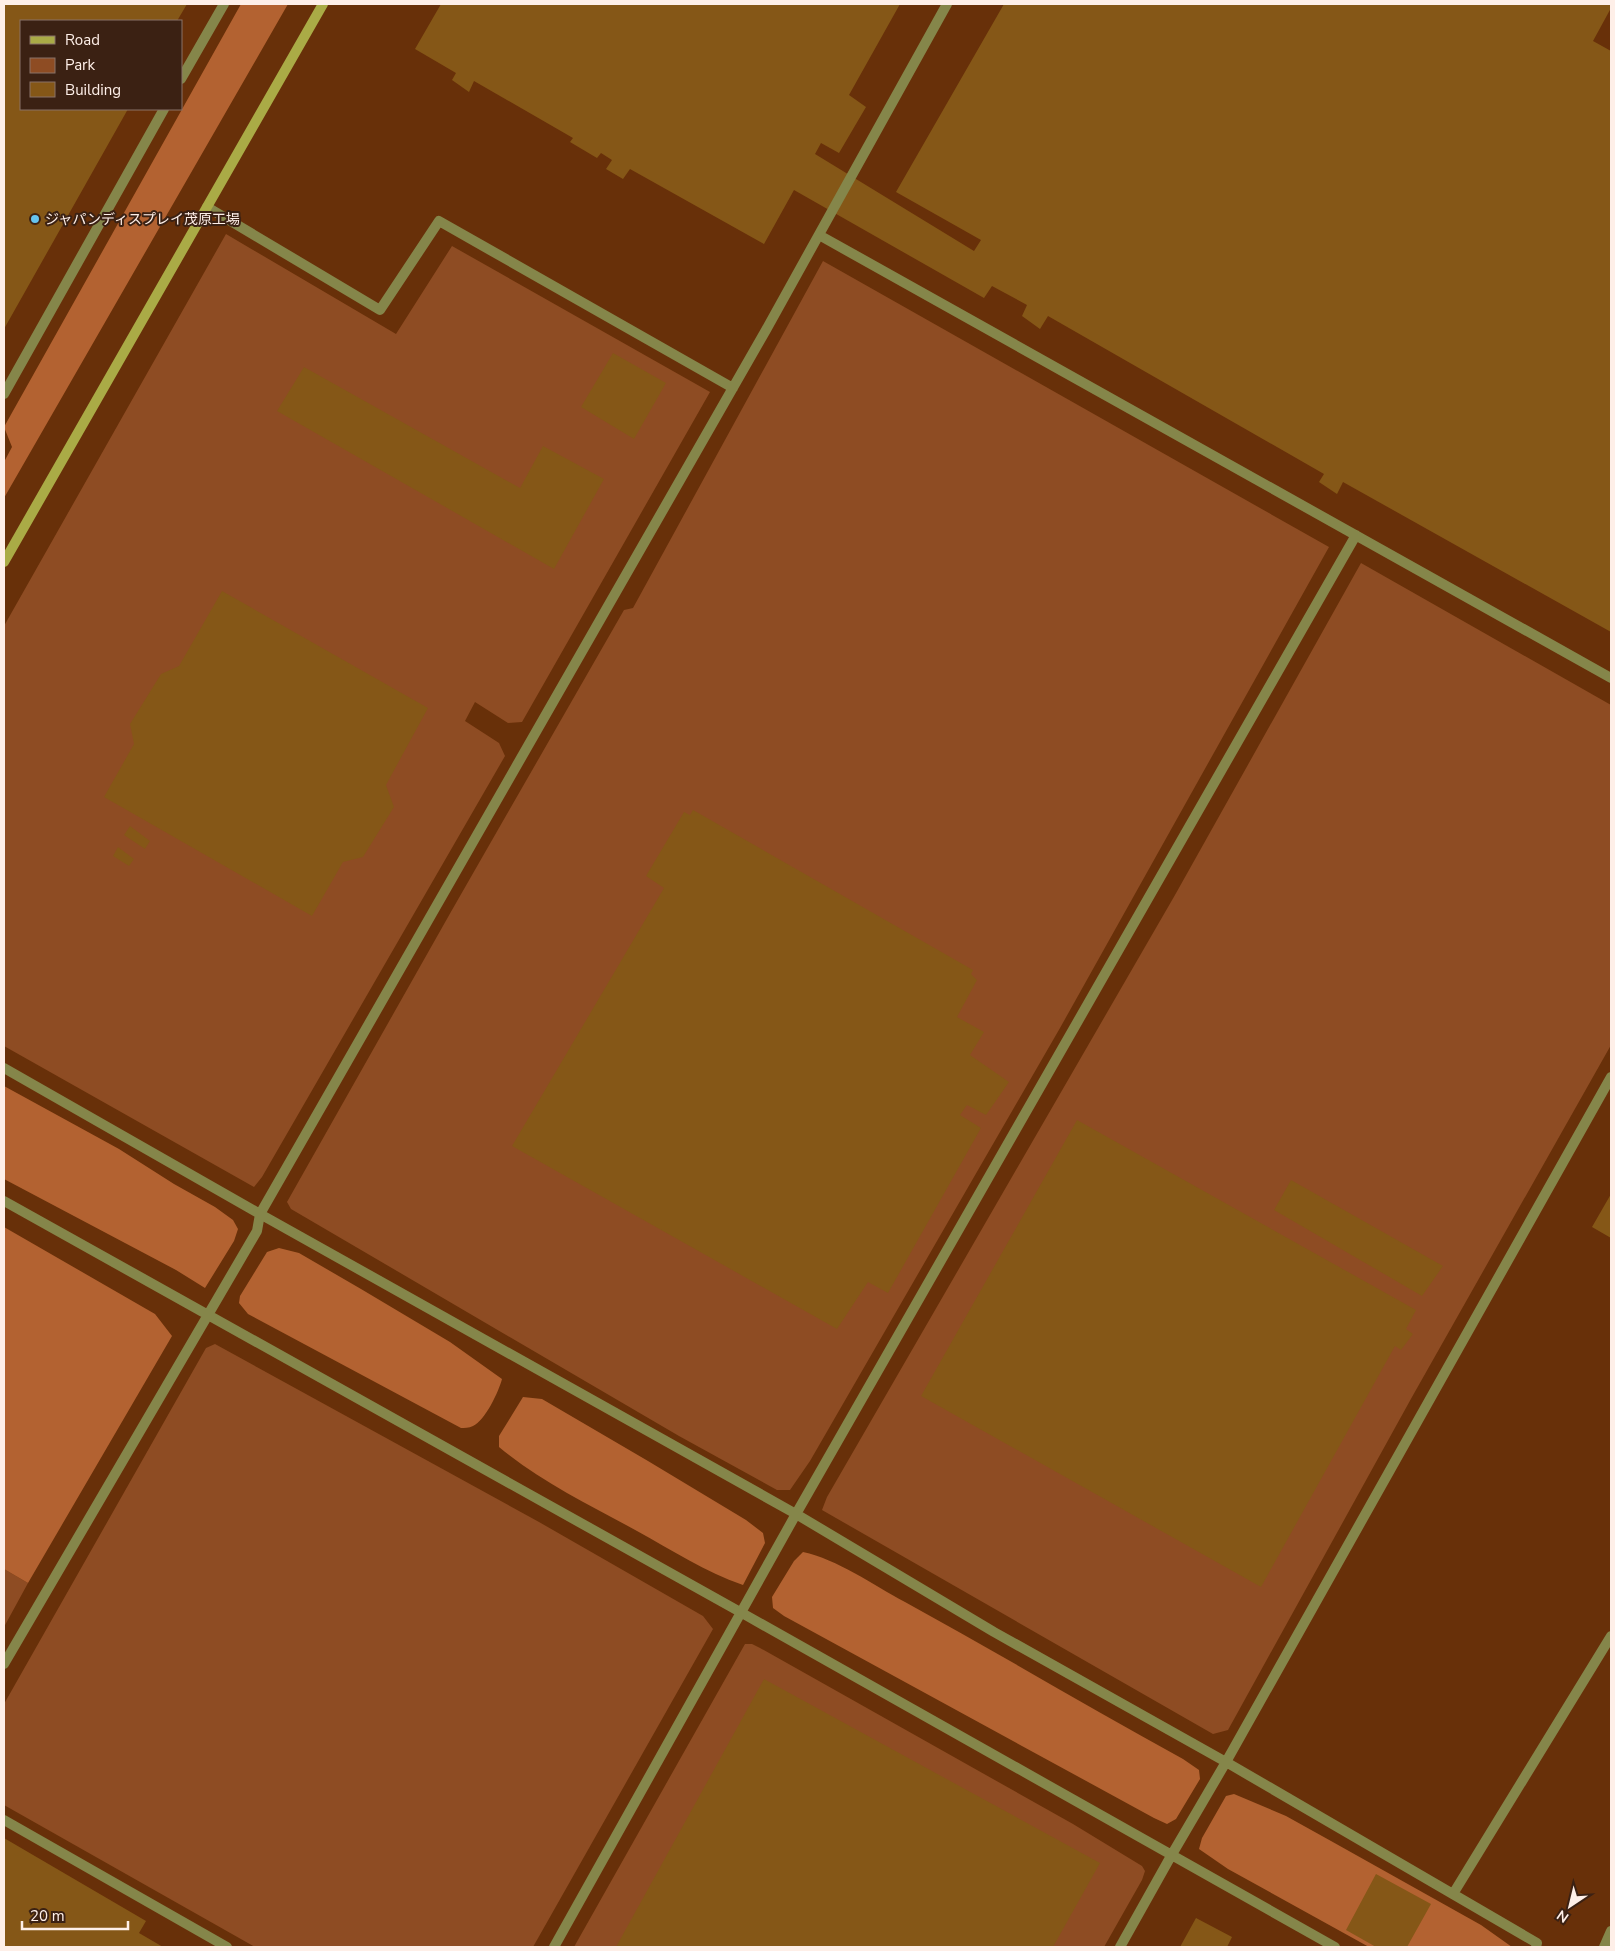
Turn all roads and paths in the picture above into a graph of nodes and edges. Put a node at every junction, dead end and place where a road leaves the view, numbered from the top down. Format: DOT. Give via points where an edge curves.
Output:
graph roads {
  1 [pos="224,4"];
  2 [pos="323,4"];
  3 [pos="947,4"];
  4 [pos="182,77"];
  5 [pos="163,110"];
  6 [pos="207,207"];
  7 [pos="819,235"];
  8 [pos="733,388"];
  9 [pos="4,394"];
  10 [pos="1356,535"];
  11 [pos="4,562"];
  12 [pos="1611,678"];
  13 [pos="4,1068"];
  14 [pos="1611,1077"];
  15 [pos="4,1201"];
  16 [pos="260,1214"];
  17 [pos="207,1314"];
  18 [pos="796,1514"];
  19 [pos="742,1613"];
  20 [pos="1611,1636"];
  21 [pos="4,1664"];
  22 [pos="1226,1762"];
  23 [pos="4,1820"];
  24 [pos="1171,1856"];
  25 [pos="1453,1894"];
  26 [pos="1611,1931"];
  27 [pos="228,1947"];
  28 [pos="554,1947"];
  29 [pos="1120,1947"];
  30 [pos="1335,1947"];
  31 [pos="1536,1947"];
  32 [pos="1604,1947"];
  1 -- 4 [label="street"];
  2 -- 6 [label="street"];
  3 -- 7 [label="street"];
  5 -- 9 [label="street"];
  6 -- 8 [label="street" via="380,310 439,220"];
  6 -- 11 [label="street"];
  7 -- 8 [label="street"];
  7 -- 10 [label="street"];
  8 -- 16 [label="street"];
  10 -- 12 [label="street"];
  10 -- 18 [label="street"];
  13 -- 16 [label="street"];
  14 -- 22 [label="street"];
  15 -- 17 [label="street"];
  16 -- 17 [label="street" via="257,1232"];
  16 -- 18 [label="street"];
  17 -- 19 [label="street"];
  17 -- 21 [label="street"];
  18 -- 19 [label="street"];
  18 -- 22 [label="street" via="994,1632"];
  19 -- 24 [label="street"];
  19 -- 28 [label="street"];
  20 -- 25 [label="street"];
  22 -- 24 [label="street"];
  22 -- 25 [label="street"];
  23 -- 27 [label="street"];
  24 -- 29 [label="street"];
  24 -- 30 [label="street"];
  25 -- 31 [label="street" via="1538,1943"];
  26 -- 32 [label="street"];
}
